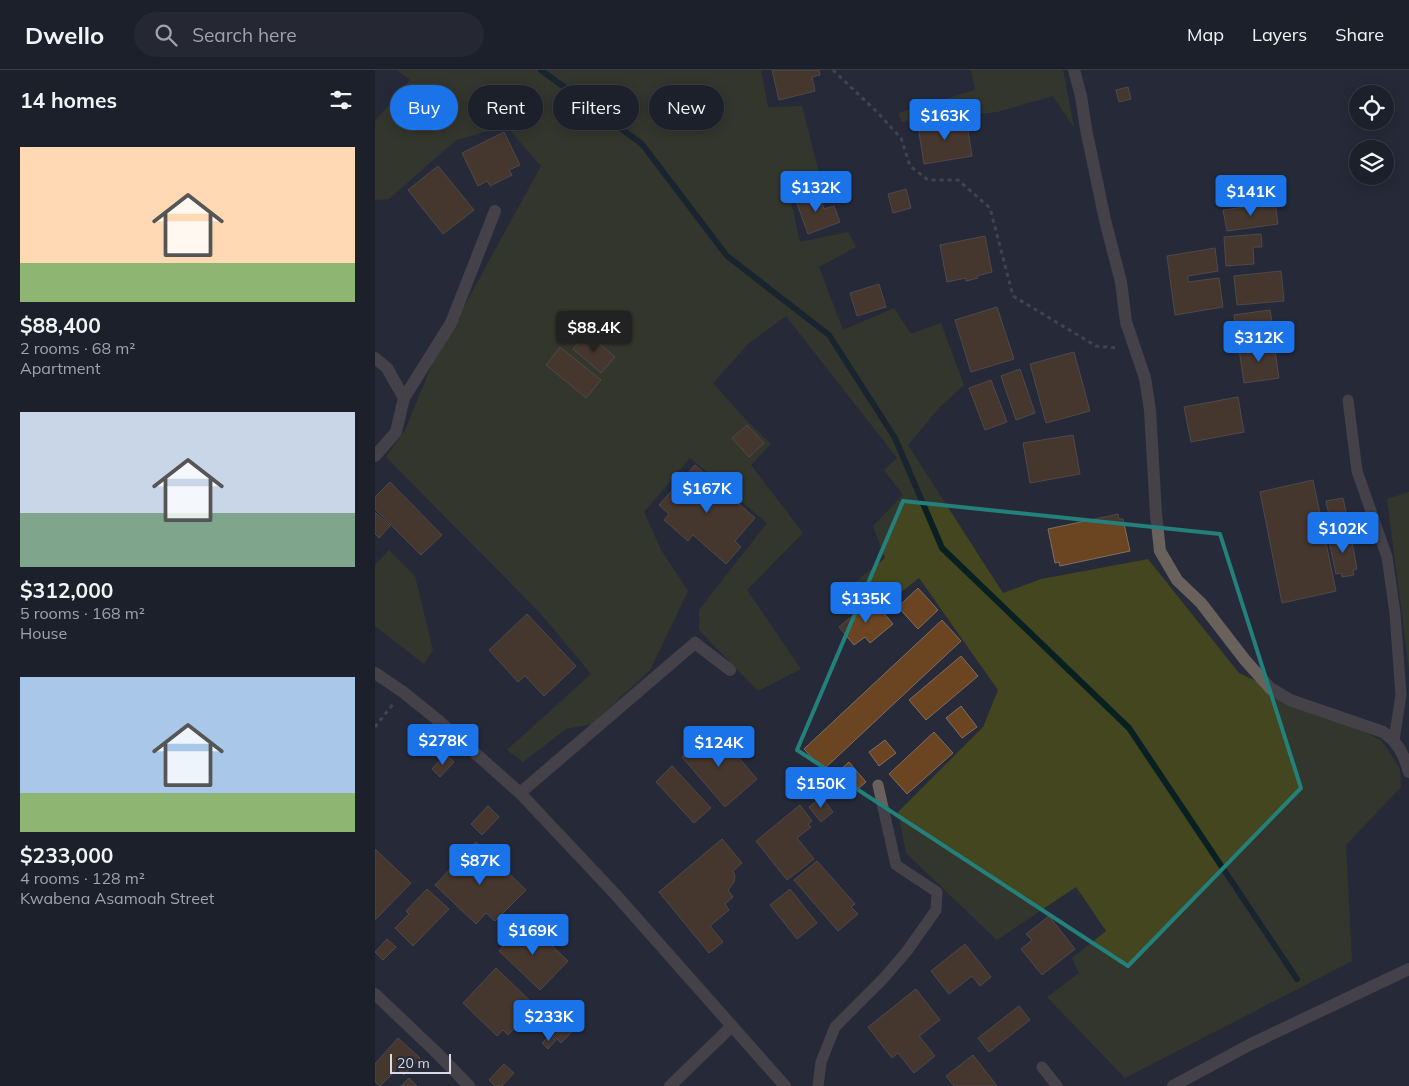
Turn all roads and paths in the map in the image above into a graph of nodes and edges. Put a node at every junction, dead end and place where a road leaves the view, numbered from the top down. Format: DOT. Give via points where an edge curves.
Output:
graph roads {
  1 [pos="833,70"];
  2 [pos="1074,70"];
  3 [pos="495,211"];
  4 [pos="1136,349"];
  5 [pos="375,358"];
  6 [pos="404,398"];
  7 [pos="1348,400"];
  8 [pos="375,456"];
  9 [pos="730,670"];
  10 [pos="375,672"];
  11 [pos="403,692"];
  12 [pos="375,727"];
  13 [pos="1394,740"];
  14 [pos="1409,772"];
  15 [pos="878,785"];
  16 [pos="521,793"];
  17 [pos="1409,969"];
  18 [pos="375,994"];
  19 [pos="732,1026"];
  20 [pos="1042,1067"];
  21 [pos="469,1086"];
  22 [pos="670,1086"];
  23 [pos="785,1086"];
  24 [pos="818,1086"];
  25 [pos="1057,1086"];
  26 [pos="1173,1086"];
  1 -- 4 [label="path" via="901,138 910,166 928,180 958,180 990,208 1013,296 1096,346"];
  2 -- 4 [label="street" via="1121,282 1126,322"];
  3 -- 6 [label="street" via="451,323"];
  4 -- 13 [label="street" via="1145,378 1149,410 1160,551 1177,580 1201,603 1270,688 1290,700 1383,732"];
  5 -- 6 [label="street" via="387,368"];
  6 -- 8 [label="street" via="396,432"];
  7 -- 13 [label="lane" via="1357,471 1387,557 1395,613 1401,695"];
  9 -- 16 [label="street" via="695,644"];
  10 -- 11 [label="street"];
  11 -- 12 [label="path"];
  11 -- 16 [label="street"];
  13 -- 14 [label="street" via="1405,757"];
  15 -- 24 [label="lane" via="896,865 937,892 936,910 895,965 835,1027 821,1062"];
  16 -- 19 [label="street"];
  17 -- 26 [label="street" via="1251,1044"];
  18 -- 21 [label="street"];
  19 -- 22 [label="street"];
  19 -- 23 [label="street"];
  20 -- 25 [label="lane"];
}
